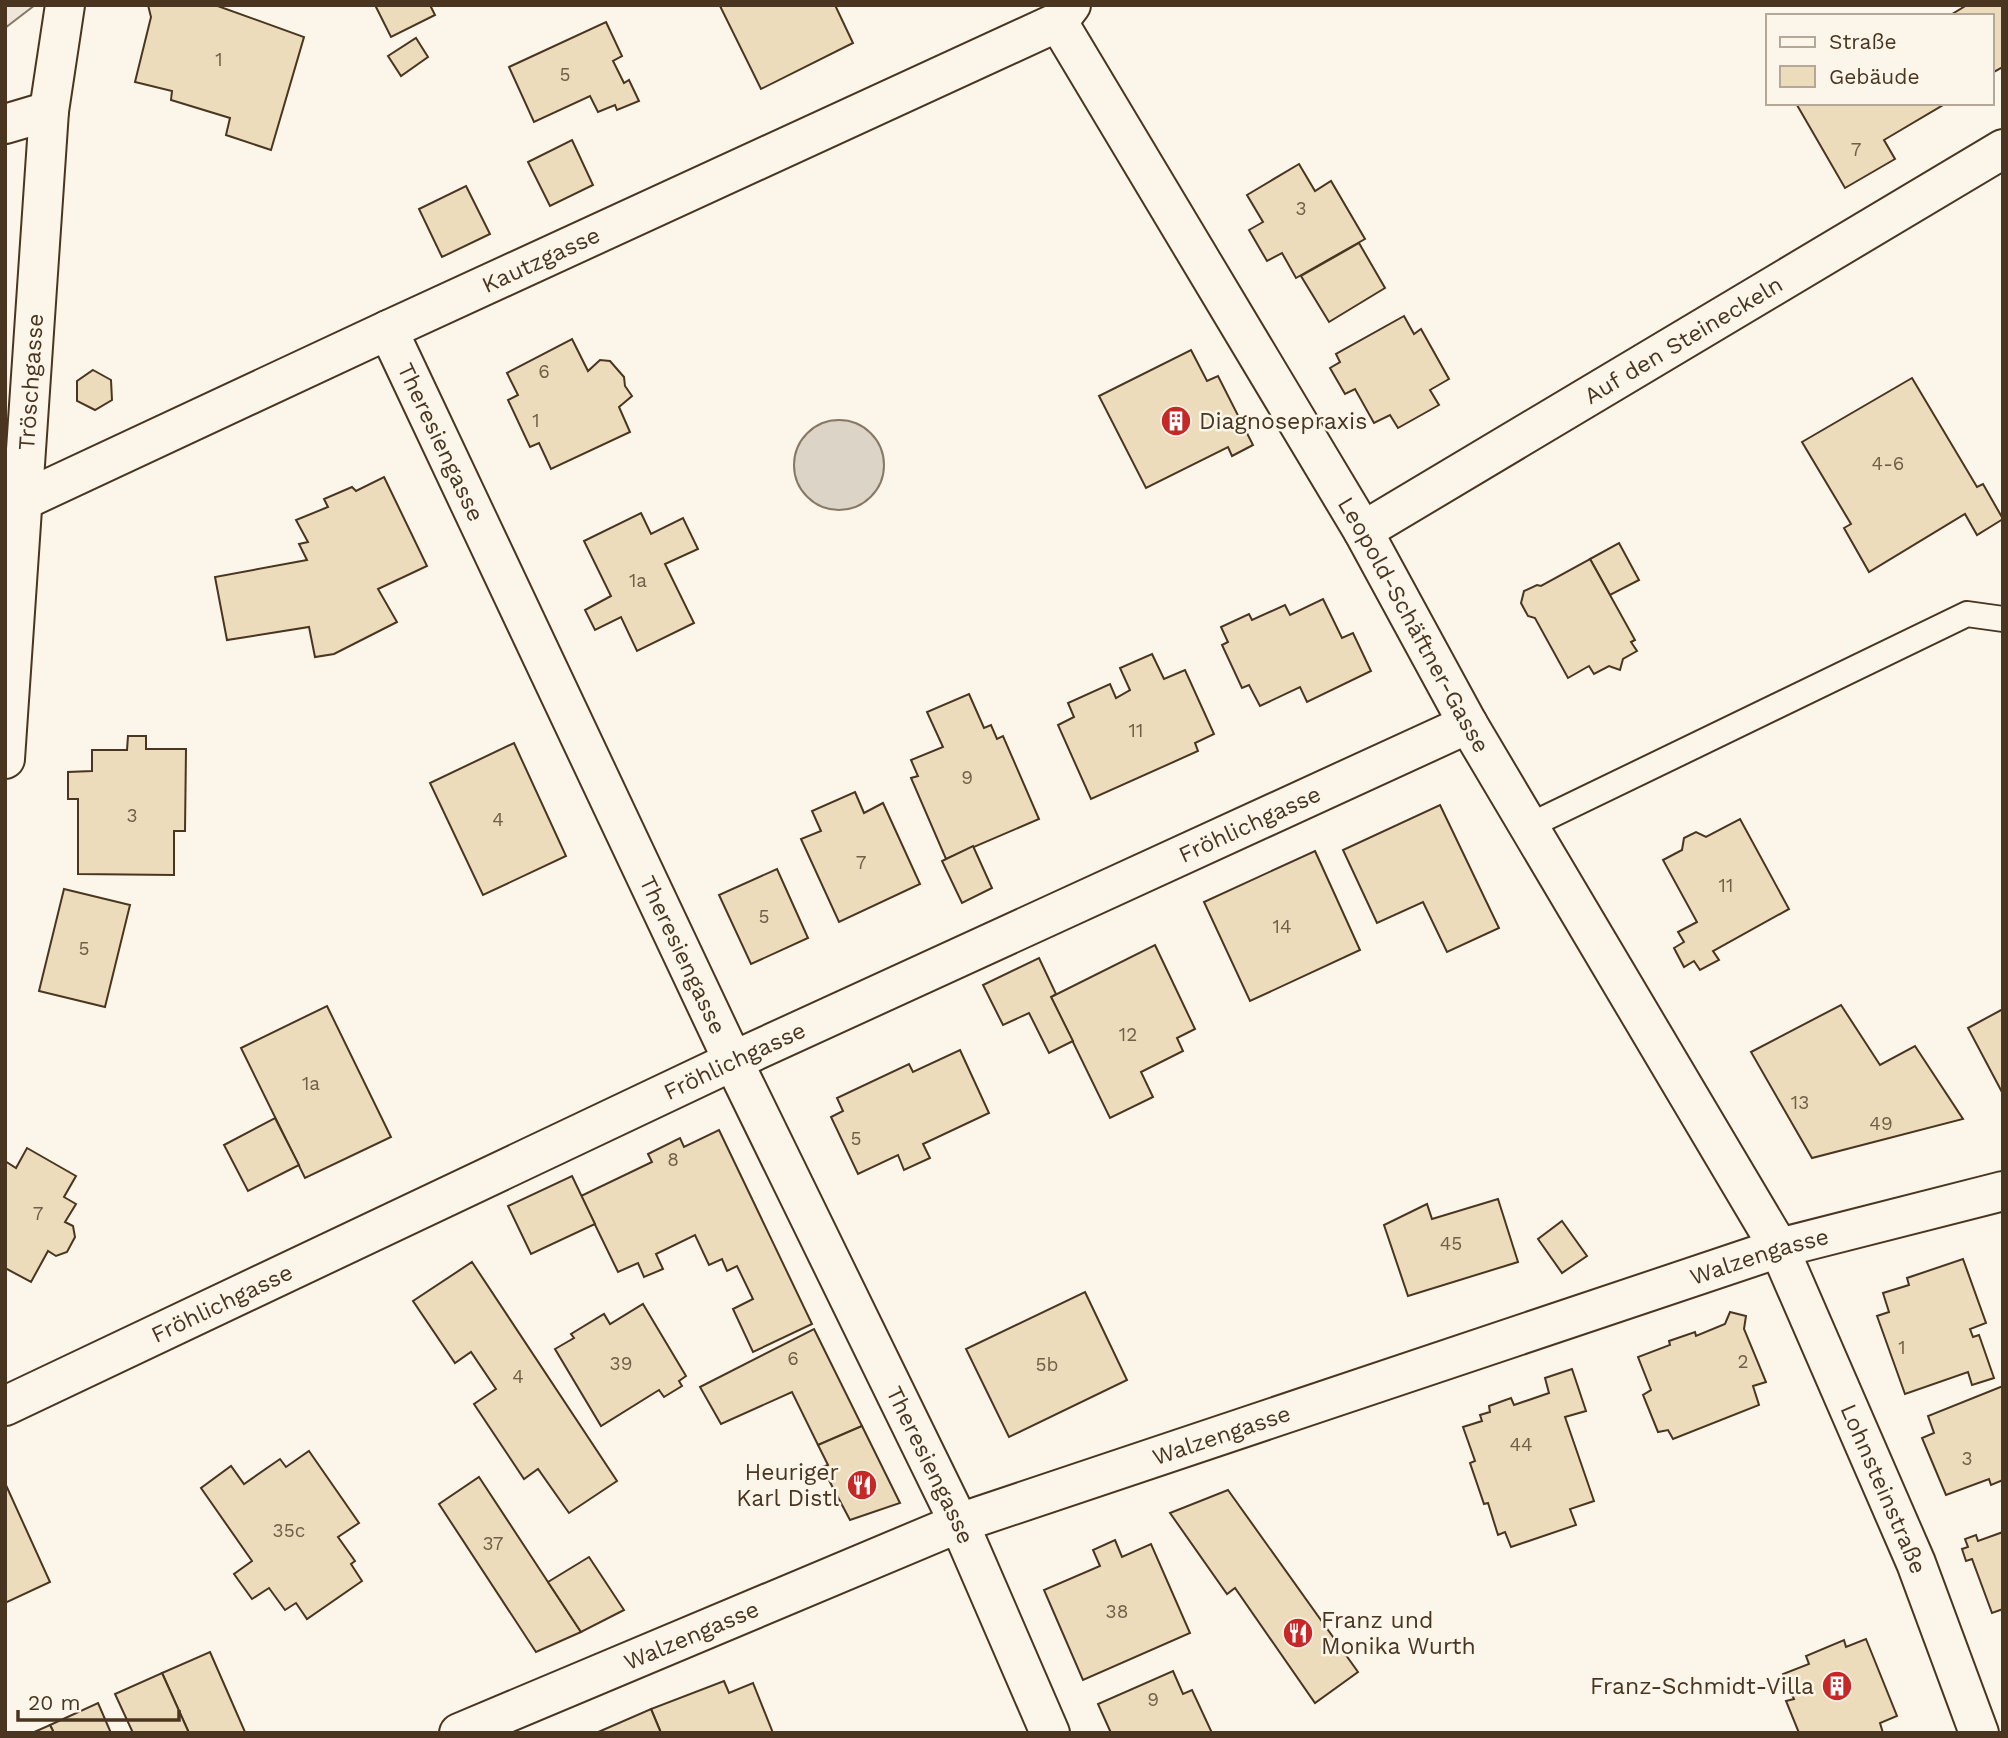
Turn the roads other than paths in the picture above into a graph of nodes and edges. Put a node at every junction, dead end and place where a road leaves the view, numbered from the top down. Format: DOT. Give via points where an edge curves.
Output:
graph roads {
  1 [pos="65,5"];
  2 [pos="1065,14"];
  3 [pos="49,111"];
  4 [pos="5,124"];
  5 [pos="2003,149"];
  6 [pos="388,330"];
  7 [pos="24,500"];
  8 [pos="1363,531"];
  9 [pos="2003,619"];
  10 [pos="1468,724"];
  11 [pos="5,760"];
  12 [pos="1529,826"];
  13 [pos="733,1061"];
  14 [pos="2003,1191"];
  15 [pos="1779,1248"];
  16 [pos="5,1406"];
  17 [pos="959,1523"];
  18 [pos="459,1733"];
  19 [pos="1050,1733"];
  20 [pos="1979,1733"];
  1 -- 3 [label="street, Tröschgasse"];
  2 -- 6 [label="street, Kautzgasse"];
  2 -- 8 [label="street, Leopold-Schäftner-Gasse"];
  3 -- 4 [label="street"];
  3 -- 7 [label="street, Tröschgasse"];
  5 -- 8 [label="street, Auf den Steineckeln"];
  6 -- 7 [label="street, Kautzgasse"];
  6 -- 13 [label="street, Theresiengasse"];
  7 -- 11 [label="street, Tröschgasse"];
  8 -- 10 [label="street, Leopold-Schäftner-Gasse"];
  9 -- 12 [label="lane" via="1967,614"];
  10 -- 12 [label="street, Leopold-Schäftner-Gasse"];
  10 -- 13 [label="street, Fröhlichgasse"];
  12 -- 15 [label="street, Leopold-Schäftner-Gasse"];
  13 -- 16 [label="street, Fröhlichgasse"];
  13 -- 17 [label="street, Theresiengasse"];
  14 -- 15 [label="street, Walzengasse"];
  15 -- 17 [label="street, Walzengasse"];
  15 -- 20 [label="street, Lohnsteinstraße" via="1916,1563"];
  17 -- 18 [label="street, Walzengasse"];
  17 -- 19 [label="street, Theresiengasse"];
}
